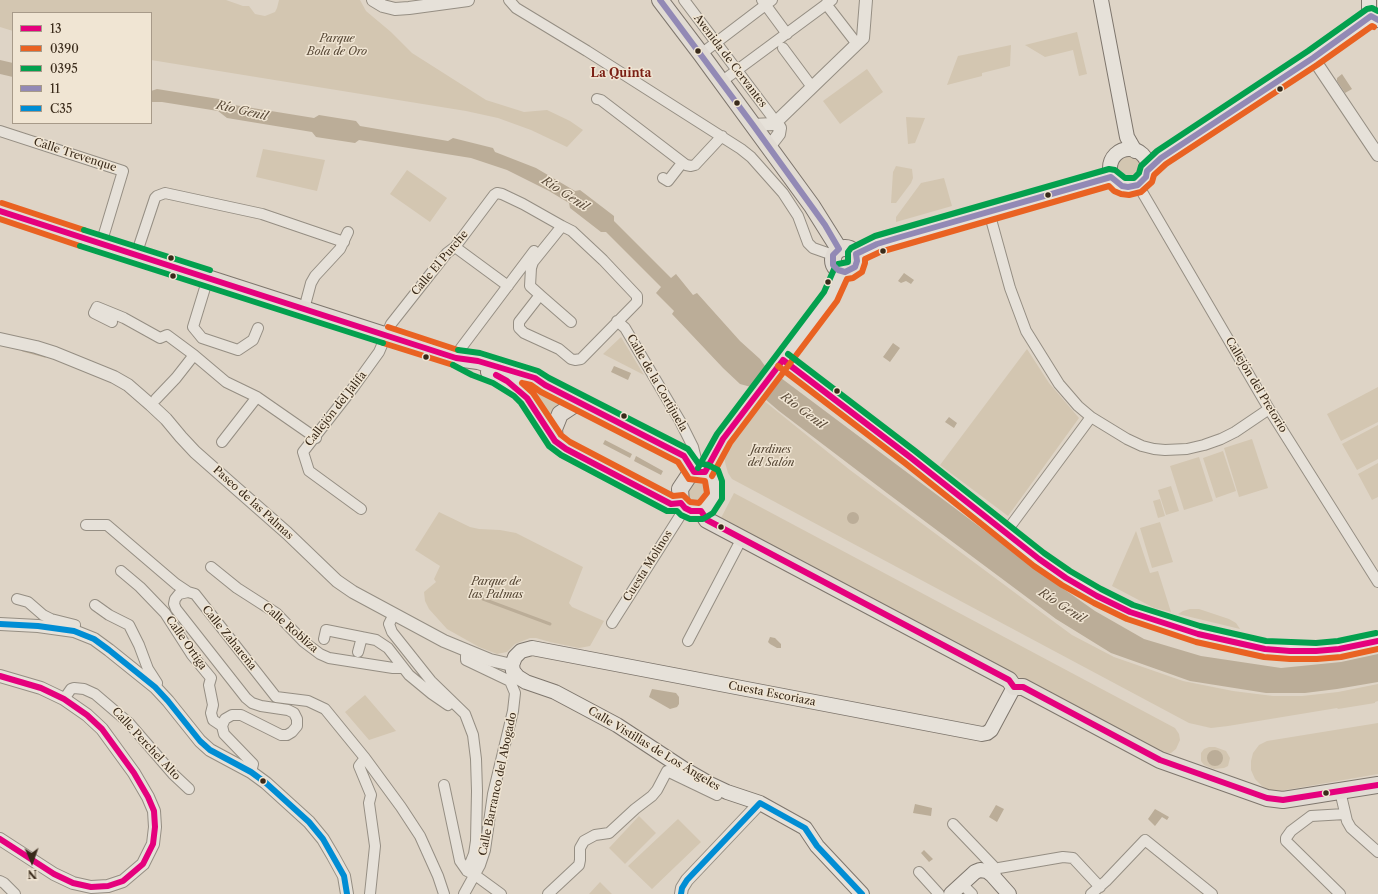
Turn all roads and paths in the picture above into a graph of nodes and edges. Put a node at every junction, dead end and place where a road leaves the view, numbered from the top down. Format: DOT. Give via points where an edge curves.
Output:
graph roads {
  1 [pos="373,0"];
  2 [pos="468,0"];
  3 [pos="509,0"];
  4 [pos="660,0"];
  5 [pos="684,0"];
  6 [pos="866,0"];
  7 [pos="1101,0"];
  8 [pos="1369,0"];
  9 [pos="766,2"];
  10 [pos="829,2"];
  11 [pos="1375,18"];
  12 [pos="787,34"];
  13 [pos="716,43"];
  14 [pos="857,44"];
  15 [pos="783,48"];
  16 [pos="701,54"];
  17 [pos="1313,58"];
  18 [pos="736,71"];
  19 [pos="721,82"];
  20 [pos="812,87"];
  21 [pos="597,100"];
  22 [pos="776,122"];
  23 [pos="753,125"];
  24 [pos="0,131"];
  25 [pos="722,136"];
  26 [pos="1127,137"];
  27 [pos="769,147"];
  28 [pos="1121,151"];
  29 [pos="1138,152"];
  30 [pos="1378,155"];
  31 [pos="1161,158"];
  32 [pos="682,163"];
  33 [pos="1147,171"];
  34 [pos="1111,177"];
  35 [pos="663,178"];
  36 [pos="1138,185"];
  37 [pos="812,206"];
  38 [pos="0,212"];
  39 [pos="989,212"];
  40 [pos="798,216"];
  41 [pos="562,226"];
  42 [pos="348,232"];
  43 [pos="344,242"];
  44 [pos="101,244"];
  45 [pos="455,247"];
  46 [pos="536,248"];
  47 [pos="836,252"];
  48 [pos="856,254"];
  49 [pos="136,255"];
  50 [pos="841,272"];
  51 [pos="208,278"];
  52 [pos="508,286"];
  53 [pos="540,295"];
  54 [pos="304,309"];
  55 [pos="617,321"];
  56 [pos="112,322"];
  57 [pos="571,322"];
  58 [pos="258,328"];
  59 [pos="386,335"];
  60 [pos="0,339"];
  61 [pos="194,355"];
  62 [pos="456,358"];
  63 [pos="778,366"];
  64 [pos="545,384"];
  65 [pos="519,390"];
  66 [pos="257,397"];
  67 [pos="156,400"];
  68 [pos="581,403"];
  69 [pos="1269,409"];
  70 [pos="1091,417"];
  71 [pos="316,438"];
  72 [pos="555,441"];
  73 [pos="222,442"];
  74 [pos="700,471"];
  75 [pos="683,506"];
  76 [pos="360,509"];
  77 [pos="701,511"];
  78 [pos="86,525"];
  79 [pos="1006,532"];
  80 [pos="742,538"];
  81 [pos="211,567"];
  82 [pos="121,571"];
  83 [pos="1378,582"];
  84 [pos="188,592"];
  85 [pos="16,600"];
  86 [pos="95,605"];
  87 [pos="394,614"];
  88 [pos="0,624"];
  89 [pos="612,624"];
  90 [pos="74,631"];
  91 [pos="362,637"];
  92 [pos="324,639"];
  93 [pos="688,641"];
  94 [pos="1378,641"];
  95 [pos="358,652"];
  96 [pos="468,652"];
  97 [pos="512,665"];
  98 [pos="403,668"];
  99 [pos="0,676"];
  100 [pos="155,687"];
  101 [pos="1014,687"];
  102 [pos="64,700"];
  103 [pos="453,702"];
  104 [pos="222,726"];
  105 [pos="365,758"];
  106 [pos="251,772"];
  107 [pos="444,785"];
  108 [pos="1378,785"];
  109 [pos="189,789"];
  110 [pos="1340,791"];
  111 [pos="727,792"];
  112 [pos="760,803"];
  113 [pos="1345,814"];
  114 [pos="953,824"];
  115 [pos="0,839"];
  116 [pos="1378,852"];
  117 [pos="919,872"];
  118 [pos="994,872"];
  119 [pos="471,873"];
  120 [pos="0,881"];
  121 [pos="962,884"];
  122 [pos="1100,887"];
  123 [pos="15,894"];
  124 [pos="347,894"];
  125 [pos="370,894"];
  126 [pos="444,894"];
  127 [pos="464,894"];
  128 [pos="501,894"];
  129 [pos="548,894"];
  130 [pos="681,894"];
  131 [pos="862,894"];
  132 [pos="939,894"];
  133 [pos="951,894"];
  134 [pos="972,894"];
  135 [pos="1009,894"];
  136 [pos="1090,894"];
  137 [pos="1212,894"];
  138 [pos="1340,894"];
  1 -- 2 [label="street" via="395,9"];
  3 -- 25 [label="street" via="516,8"];
  4 -- 16 [label="main road, Avenida de Cervantes"];
  5 -- 13 [label="street, Avenida de Cervantes"];
  6 -- 14 [label="street" via="864,35"];
  7 -- 26 [label="main road"];
  8 -- 11 [label="main road" via="1368,9"];
  9 -- 12 [label="street"];
  9 -- 13 [label="street"];
  10 -- 12 [label="street"];
  10 -- 14 [label="street"];
  11 -- 17 [label="main road"];
  12 -- 18 [label="street"];
  13 -- 16 [label="street"];
  13 -- 18 [label="street, Avenida de Cervantes"];
  14 -- 20 [label="street"];
  15 -- 20 [label="street"];
  16 -- 19 [label="main road, Avenida de Cervantes"];
  17 -- 30 [label="street"];
  17 -- 31 [label="main road"];
  18 -- 19 [label="street"];
  18 -- 22 [label="street, Avenida de Cervantes"];
  19 -- 23 [label="main road, Avenida de Cervantes"];
  20 -- 22 [label="street"];
  21 -- 32 [label="street" via="601,100"];
  22 -- 23 [label="street"];
  22 -- 27 [label="street" via="780,128 779,134"];
  23 -- 27 [label="main road, Avenida de Cervantes"];
  24 -- 44 [label="street, Calle Trevenque" via="123,171"];
  25 -- 32 [label="street" via="695,165"];
  25 -- 40 [label="street" via="751,157 783,193"];
  26 -- 28 [label="main road"];
  26 -- 29 [label="main road"];
  27 -- 37 [label="main road, Avenida de Cervantes"];
  28 -- 29 [label="main road"];
  28 -- 34 [label="main road" via="1110,164"];
  29 -- 31 [label="main road"];
  29 -- 33 [label="main road" via="1146,161"];
  31 -- 33 [label="main road"];
  32 -- 35 [label="street" via="668,181"];
  33 -- 36 [label="main road" via="1146,177"];
  34 -- 36 [label="main road" via="1122,186"];
  34 -- 39 [label="main road"];
  36 -- 69 [label="street, Callejón del Pretorio"];
  37 -- 40 [label="street"];
  37 -- 47 [label="main road, Avenida de Cervantes"];
  38 -- 44 [label="main road"];
  39 -- 48 [label="main road" via="877,244"];
  39 -- 70 [label="street" via="1010,288 1026,331 1059,384"];
  40 -- 47 [label="street" via="808,243 813,248"];
  41 -- 45 [label="street, Calle El Purche" via="497,193"];
  41 -- 53 [label="street" via="531,268 530,286"];
  41 -- 55 [label="street" via="572,231 637,296 637,302"];
  42 -- 43 [label="street"];
  43 -- 49 [label="street" via="262,214 165,193 155,198"];
  43 -- 54 [label="street" via="313,279"];
  44 -- 49 [label="main road"];
  45 -- 52 [label="street"];
  45 -- 59 [label="street, Calle El Purche" via="447,252 391,324"];
  46 -- 52 [label="street"];
  47 -- 48 [label="main road" via="848,248"];
  47 -- 50 [label="main road" via="833,265"];
  48 -- 50 [label="main road" via="855,267"];
  49 -- 51 [label="main road"];
  50 -- 63 [label="main road" via="831,296"];
  51 -- 54 [label="main road"];
  51 -- 58 [label="street" via="193,327 202,338 238,350 253,340"];
  52 -- 62 [label="street"];
  53 -- 55 [label="street" via="519,322 520,328 524,333 559,349 571,359 581,358"];
  53 -- 57 [label="street"];
  54 -- 59 [label="main road"];
  55 -- 74 [label="street, Calle de la Cortijuela" via="626,328 680,422 693,447"];
  56 -- 61 [label="street" via="94,313 96,307 124,318 160,338 167,334"];
  59 -- 62 [label="main road"];
  59 -- 71 [label="street, Callejón del Jalifa" via="379,352"];
  60 -- 87 [label="street, Paseo de las Palmas" via="55,353 128,385 161,414 195,452 337,581"];
  61 -- 66 [label="street" via="226,382"];
  61 -- 67 [label="street"];
  62 -- 64 [label="main road" via="535,378"];
  62 -- 65 [label="main road" via="498,376"];
  63 -- 74 [label="main road"];
  63 -- 79 [label="main road"];
  64 -- 65 [label="main road" via="530,382 522,385"];
  64 -- 68 [label="main road"];
  65 -- 72 [label="main road"];
  66 -- 71 [label="street"];
  66 -- 73 [label="street"];
  68 -- 72 [label="main road" via="560,414 554,429"];
  68 -- 74 [label="main road" via="684,456"];
  69 -- 70 [label="street" via="1220,439 1187,449 1165,450 1154,449 1127,439"];
  69 -- 83 [label="street, Callejón del Pretorio"];
  70 -- 79 [label="street"];
  71 -- 76 [label="street, Callejón del Jalifa" via="303,452 309,471"];
  72 -- 75 [label="main road" via="671,504"];
  74 -- 75 [label="main road" via="683,482 680,490"];
  74 -- 77 [label="main road" via="711,475 715,489 707,507"];
  75 -- 77 [label="main road" via="691,511"];
  75 -- 89 [label="street, Cuesta Molinos"];
  77 -- 80 [label="main road" via="707,520"];
  78 -- 84 [label="street, Calle Zahareña" via="108,525"];
  79 -- 94 [label="main road" via="1066,578 1097,596 1130,612 1171,626 1243,645 1290,651 1339,649"];
  80 -- 93 [label="street"];
  80 -- 101 [label="main road" via="1009,680"];
  81 -- 98 [label="street, Calle Robliza" via="237,588 276,613 304,642 320,654 329,658"];
  82 -- 104 [label="street, Calle Ortiga" via="165,613 192,655 211,678 209,685 213,706 212,720"];
  84 -- 104 [label="street" via="180,594 175,599 176,609 246,698 261,706 288,710 294,713 297,719 297,726 287,735 241,715 232,715 225,719"];
  84 -- 105 [label="street, Calle Zahareña" via="195,594 276,697 308,701 325,709"];
  85 -- 90 [label="street" via="28,602 51,619 75,625"];
  86 -- 100 [label="street" via="129,625 148,669 157,683"];
  87 -- 96 [label="street, Paseo de las Palmas"];
  87 -- 103 [label="street" via="389,624 392,632 431,681"];
  88 -- 90 [label="street"];
  90 -- 100 [label="street" via="94,639"];
  91 -- 92 [label="street, Calle Robliza" via="326,630"];
  91 -- 95 [label="street"];
  91 -- 98 [label="street, Calle Robliza" via="376,640 388,648"];
  96 -- 97 [label="street, Paseo de las Palmas"];
  96 -- 119 [label="street, Calle Barranco del Abogado" via="466,660 510,681 515,693 514,711 493,794 485,850 480,865"];
  97 -- 101 [label="main road, Cuesta Escoriaza" via="521,651 532,648 982,734 987,734 991,730"];
  97 -- 111 [label="main road, Calle Vistillas de Los Ángeles" via="513,671 526,682 555,692 605,718 684,769"];
  98 -- 103 [label="street, Calle Robliza" via="448,705"];
  99 -- 102 [label="street" via="40,688"];
  100 -- 106 [label="street" via="210,750"];
  101 -- 110 [label="main road" via="1023,687 1160,760 1268,798 1282,800"];
  102 -- 109 [label="street, Calle Perchel Alto" via="70,689 74,688 95,694 129,723"];
  102 -- 115 [label="street" via="87,714 102,729 148,796 154,811 155,827 153,844 148,856 143,864 123,880 108,886 91,887 73,883 54,874"];
  103 -- 119 [label="street" via="465,714 473,735 476,759 476,841"];
  104 -- 106 [label="street" via="224,734 253,764"];
  105 -- 125 [label="street" via="359,766 371,795 369,803 375,846"];
  105 -- 126 [label="street, Calle Zahareña" via="420,836"];
  106 -- 124 [label="street" via="287,801 323,839 344,876"];
  107 -- 119 [label="street" via="460,861"];
  108 -- 110 [label="main road"];
  110 -- 113 [label="street"];
  111 -- 112 [label="main road, Calle Vistillas de Los Ángeles"];
  111 -- 129 [label="street" via="724,797 667,771 652,796 609,833 595,835 584,841 580,848 579,865"];
  112 -- 130 [label="street" via="687,880"];
  112 -- 131 [label="main road, Calle Vistillas de Los Ángeles" via="805,828 817,846"];
  113 -- 116 [label="street" via="1352,828"];
  113 -- 138 [label="street" via="1311,816 1286,838 1286,841"];
  114 -- 118 [label="street"];
  117 -- 132 [label="street"];
  118 -- 121 [label="main road" via="975,872"];
  118 -- 122 [label="street" via="999,868 1063,856 1073,858"];
  118 -- 135 [label="main road"];
  119 -- 127 [label="street, Calle Barranco del Abogado"];
  119 -- 128 [label="street"];
  120 -- 123 [label="street"];
  121 -- 133 [label="main road"];
  121 -- 134 [label="street"];
  122 -- 136 [label="street"];
  122 -- 137 [label="street" via="1145,840"];
}
